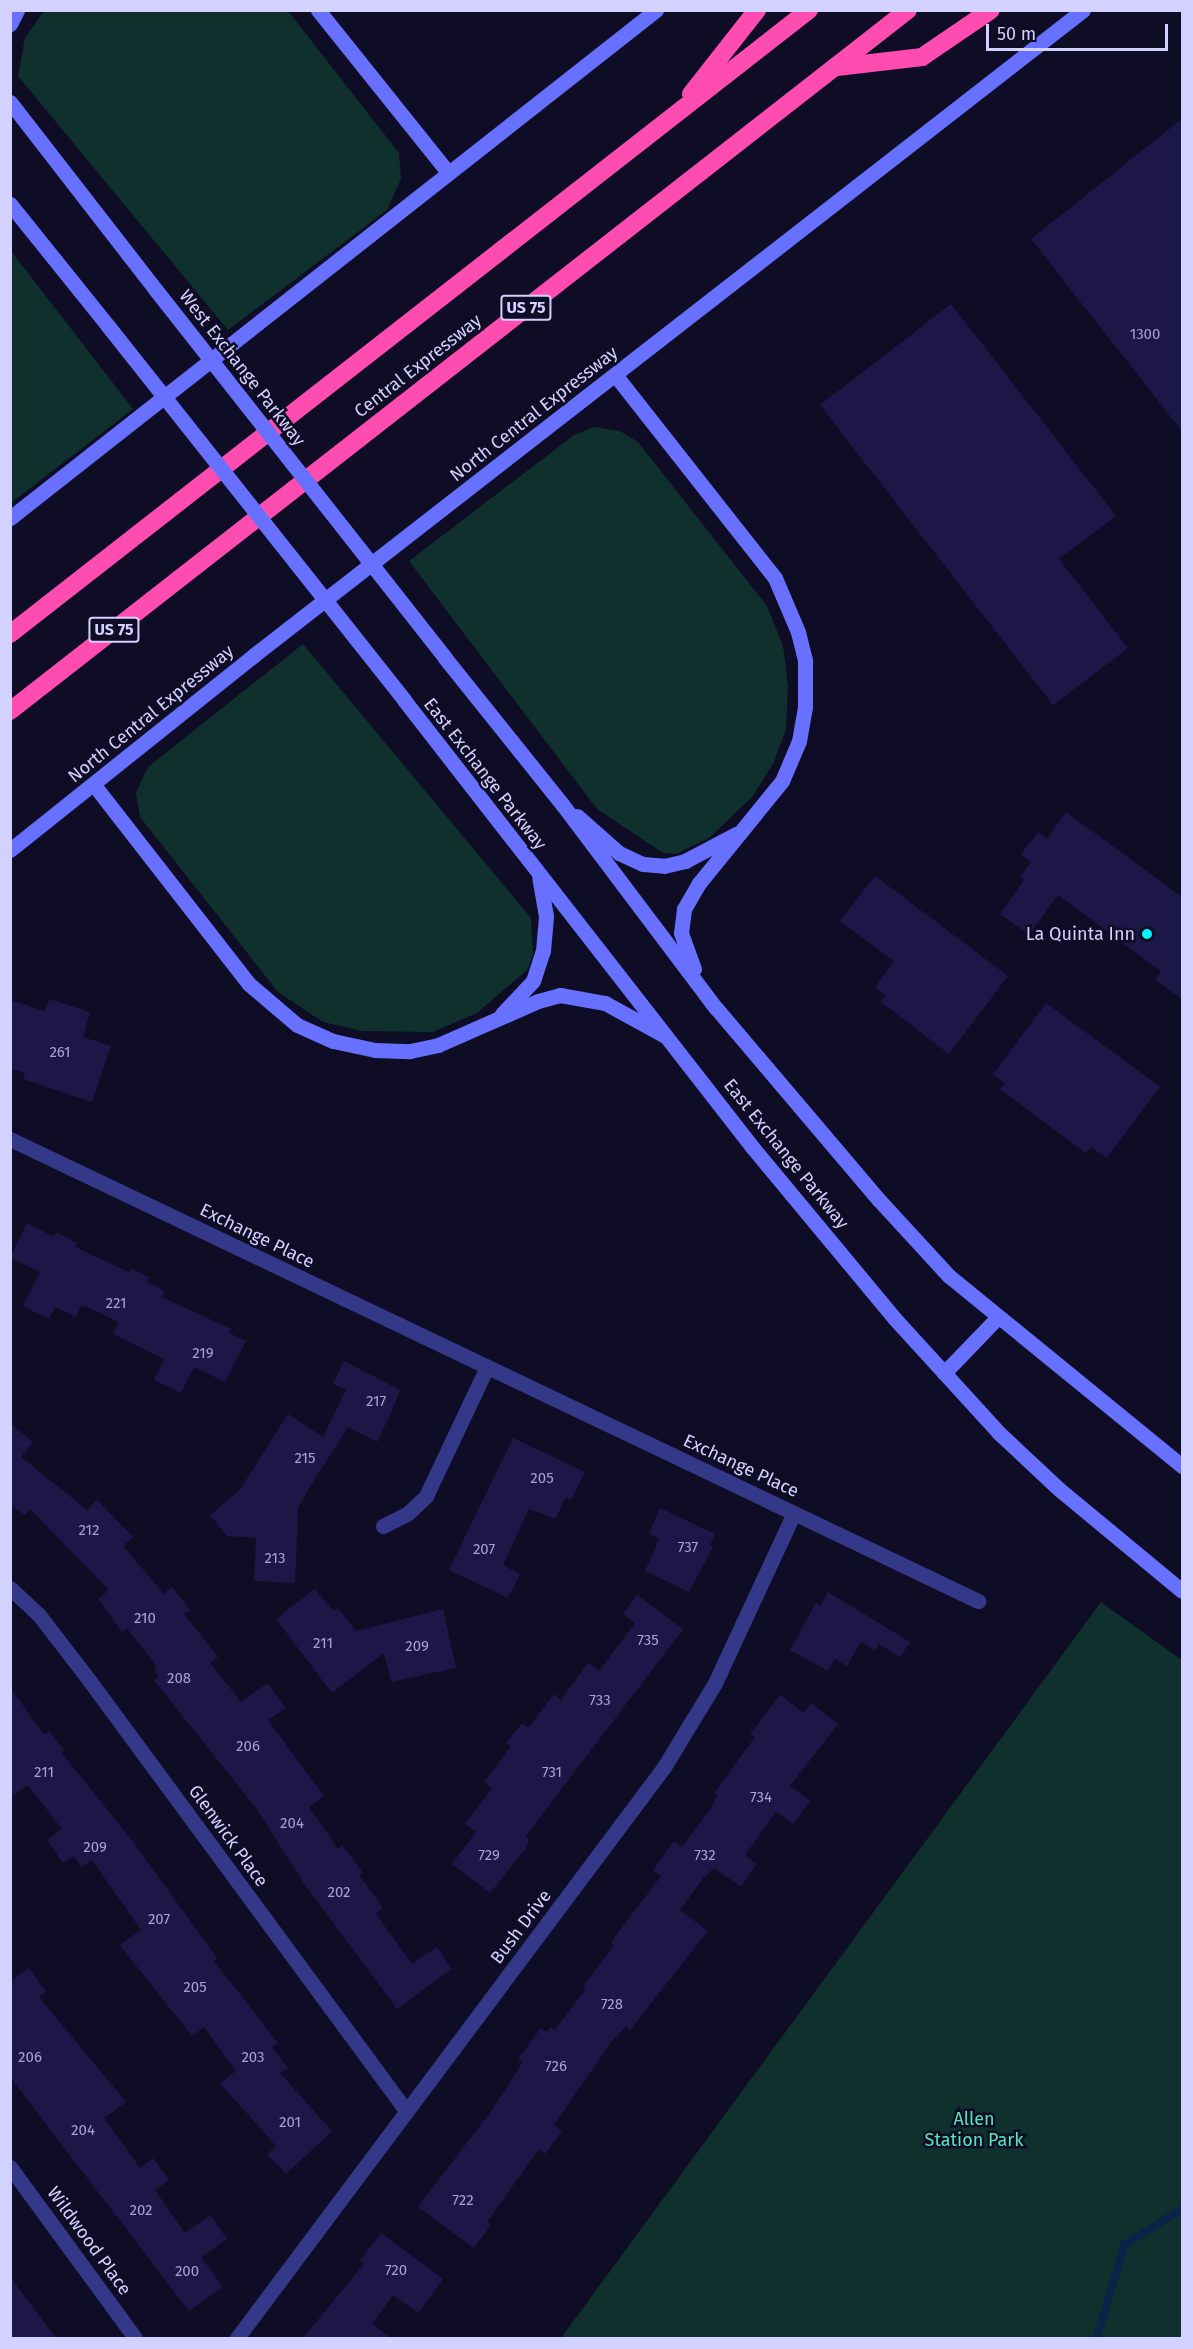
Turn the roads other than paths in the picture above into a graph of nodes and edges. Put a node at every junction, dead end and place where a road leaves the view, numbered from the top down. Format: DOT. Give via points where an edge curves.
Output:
graph roads {
  1 [pos="17,10"];
  2 [pos="318,10"];
  3 [pos="656,10"];
  4 [pos="757,10"];
  5 [pos="809,10"];
  6 [pos="908,10"];
  7 [pos="991,10"];
  8 [pos="1083,10"];
  9 [pos="10,24"];
  10 [pos="835,67"];
  11 [pos="10,102"];
  12 [pos="672,118"];
  13 [pos="448,172"];
  14 [pos="10,204"];
  15 [pos="616,376"];
  16 [pos="10,518"];
  17 [pos="10,634"];
  18 [pos="445,658"];
  19 [pos="10,711"];
  20 [pos="94,785"];
  21 [pos="562,804"];
  22 [pos="744,830"];
  23 [pos="10,850"];
  24 [pos="539,876"];
  25 [pos="716,1008"];
  26 [pos="498,1018"];
  27 [pos="671,1040"];
  28 [pos="10,1139"];
  29 [pos="998,1317"];
  30 [pos="487,1367"];
  31 [pos="944,1373"];
  32 [pos="1182,1466"];
  33 [pos="794,1513"];
  34 [pos="383,1526"];
  35 [pos="10,1588"];
  36 [pos="1182,1592"];
  37 [pos="978,1601"];
  38 [pos="407,2112"];
  39 [pos="10,2168"];
  40 [pos="135,2338"];
  41 [pos="237,2338"];
  1 -- 9 [label="main road"];
  2 -- 13 [label="main road"];
  3 -- 13 [label="main road"];
  4 -- 12 [label="highway"];
  5 -- 12 [label="highway, Central Expressway"];
  6 -- 10 [label="highway, Central Expressway / US 75"];
  7 -- 10 [label="highway" via="922,57"];
  8 -- 15 [label="main road, North Central Expressway"];
  10 -- 19 [label="highway, Central Expressway / US 75"];
  11 -- 18 [label="main road, West Exchange Parkway, bridge"];
  12 -- 17 [label="highway, Central Expressway"];
  13 -- 16 [label="main road"];
  14 -- 24 [label="main road, East Exchange Parkway, bridge"];
  15 -- 20 [label="main road, North Central Expressway" via="254,655"];
  15 -- 22 [label="main road" via="775,578 798,632 805,661 805,707 799,741 782,781"];
  18 -- 21 [label="main road, East Exchange Parkway"];
  20 -- 23 [label="main road, North Central Expressway"];
  20 -- 26 [label="main road" via="249,984 297,1025 333,1041 375,1050 410,1051 438,1045"];
  21 -- 22 [label="main road" via="619,853 643,864 664,866 685,861"];
  21 -- 25 [label="main road, East Exchange Parkway"];
  22 -- 25 [label="main road" via="699,883 684,909 681,933 686,955"];
  24 -- 26 [label="main road" via="547,937 540,963 533,981"];
  24 -- 27 [label="main road, East Exchange Parkway"];
  25 -- 29 [label="main road, East Exchange Parkway" via="879,1200 949,1276"];
  26 -- 27 [label="main road" via="538,1000 580,996 605,1003"];
  27 -- 31 [label="main road, East Exchange Parkway" via="753,1148"];
  28 -- 30 [label="street, Exchange Place"];
  29 -- 31 [label="main road"];
  29 -- 32 [label="main road, East Exchange Parkway"];
  30 -- 33 [label="street, Exchange Place"];
  30 -- 34 [label="street" via="426,1496 407,1514"];
  31 -- 36 [label="main road, East Exchange Parkway" via="999,1433 1060,1490"];
  33 -- 37 [label="street, Exchange Place"];
  33 -- 38 [label="street, Bush Drive" via="714,1683 664,1767"];
  35 -- 38 [label="street, Glenwick Place" via="39,1615 89,1680"];
  38 -- 41 [label="street, Bush Drive"];
  39 -- 40 [label="street, Wildwood Place"];
}
